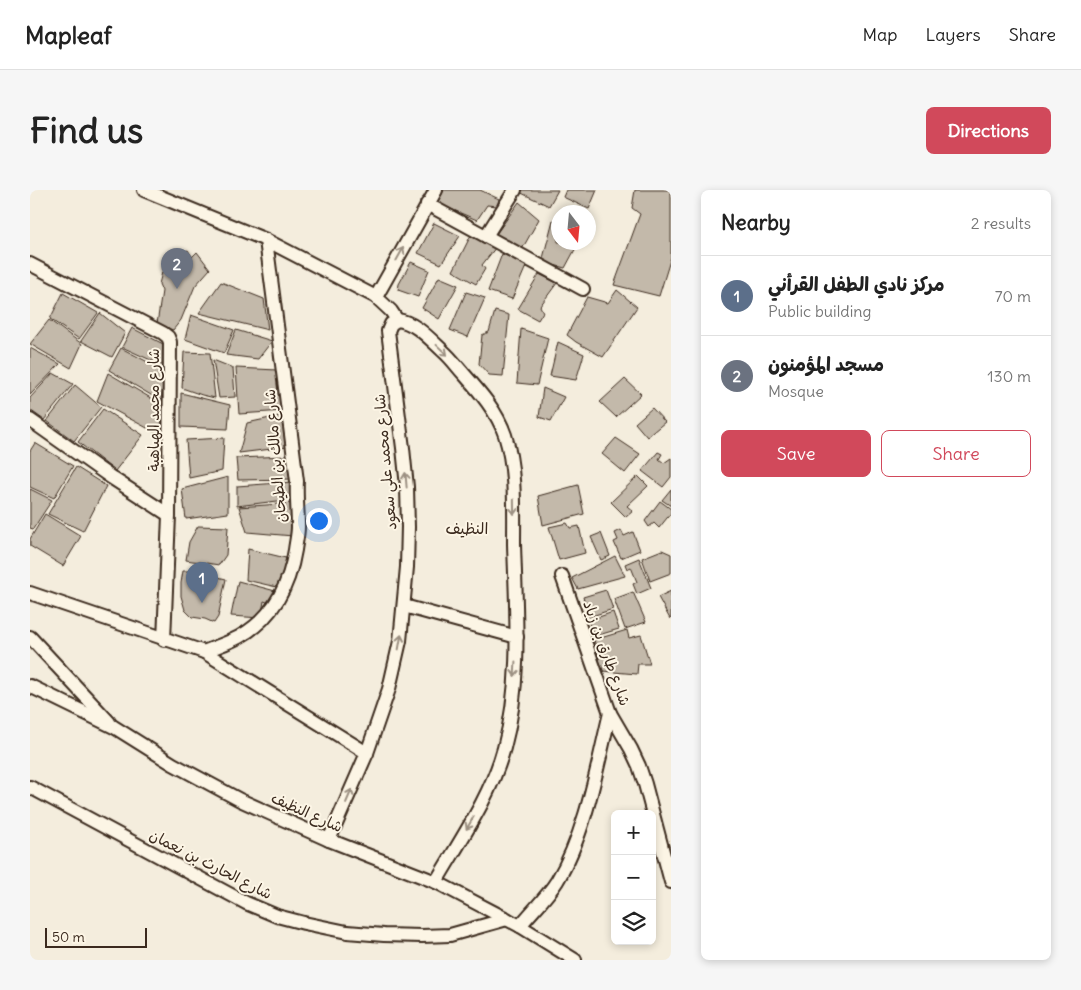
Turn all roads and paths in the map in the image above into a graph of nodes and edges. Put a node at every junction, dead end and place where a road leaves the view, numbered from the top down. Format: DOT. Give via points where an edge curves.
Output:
graph roads {
  1 [pos="144,190"];
  2 [pos="436,190"];
  3 [pos="515,190"];
  4 [pos="167,194"];
  5 [pos="427,204"];
  6 [pos="486,236"];
  7 [pos="266,240"];
  8 [pos="30,264"];
  9 [pos="583,289"];
  10 [pos="376,297"];
  11 [pos="400,320"];
  12 [pos="30,420"];
  13 [pos="169,515"];
  14 [pos="562,576"];
  15 [pos="30,593"];
  16 [pos="404,606"];
  17 [pos="30,637"];
  18 [pos="517,637"];
  19 [pos="164,640"];
  20 [pos="204,652"];
  21 [pos="30,686"];
  22 [pos="610,713"];
  23 [pos="114,727"];
  24 [pos="367,752"];
  25 [pos="30,787"];
  26 [pos="329,840"];
  27 [pos="436,882"];
  28 [pos="671,882"];
  29 [pos="507,919"];
  30 [pos="520,926"];
  31 [pos="574,960"];
  1 -- 4 [label="street"];
  2 -- 5 [label="street"];
  3 -- 6 [label="street"];
  4 -- 7 [label="street"];
  5 -- 6 [label="street"];
  10 -- 5 [label="street, one-way"];
  6 -- 9 [label="street"];
  7 -- 10 [label="street"];
  7 -- 20 [label="street, شارع مالك بن الطيحان" via="297,481 298,529 292,565 271,611 238,637"];
  8 -- 13 [label="street, شارع محمد الهباهبة" via="168,337 171,347"];
  10 -- 11 [label="street"];
  16 -- 11 [label="street, شارع محمد علي سعود, one-way" via="408,547 407,487 388,331 391,324"];
  11 -- 18 [label="street, one-way" via="418,328 447,354 481,393 504,434 513,494"];
  12 -- 13 [label="street"];
  13 -- 19 [label="street, شارع محمد الهباهبة"];
  14 -- 22 [label="street, شارع طارق بن زياد"];
  15 -- 19 [label="street"];
  16 -- 18 [label="street"];
  24 -- 16 [label="street, شارع محمد علي سعود, one-way" via="389,689"];
  17 -- 23 [label="street"];
  18 -- 27 [label="street, one-way" via="513,699 504,750 485,797"];
  19 -- 20 [label="street"];
  20 -- 24 [label="street"];
  21 -- 23 [label="street, شارع النظيف"];
  22 -- 28 [label="street, شارع طارق بن زياد" via="646,784"];
  22 -- 30 [label="street" via="589,798 569,857 556,881"];
  23 -- 26 [label="street, شارع النظيف" via="240,800"];
  26 -- 24 [label="street, شارع محمد علي سعود, one-way"];
  25 -- 29 [label="street, شارع الحارث بن نعمان" via="246,903 277,916 347,932 422,936 450,935"];
  26 -- 27 [label="street, شارع النظيف"];
  27 -- 29 [label="street, شارع النظيف"];
  29 -- 30 [label="street, شارع النظيف"];
  30 -- 31 [label="street, شارع النظيف"];
}
